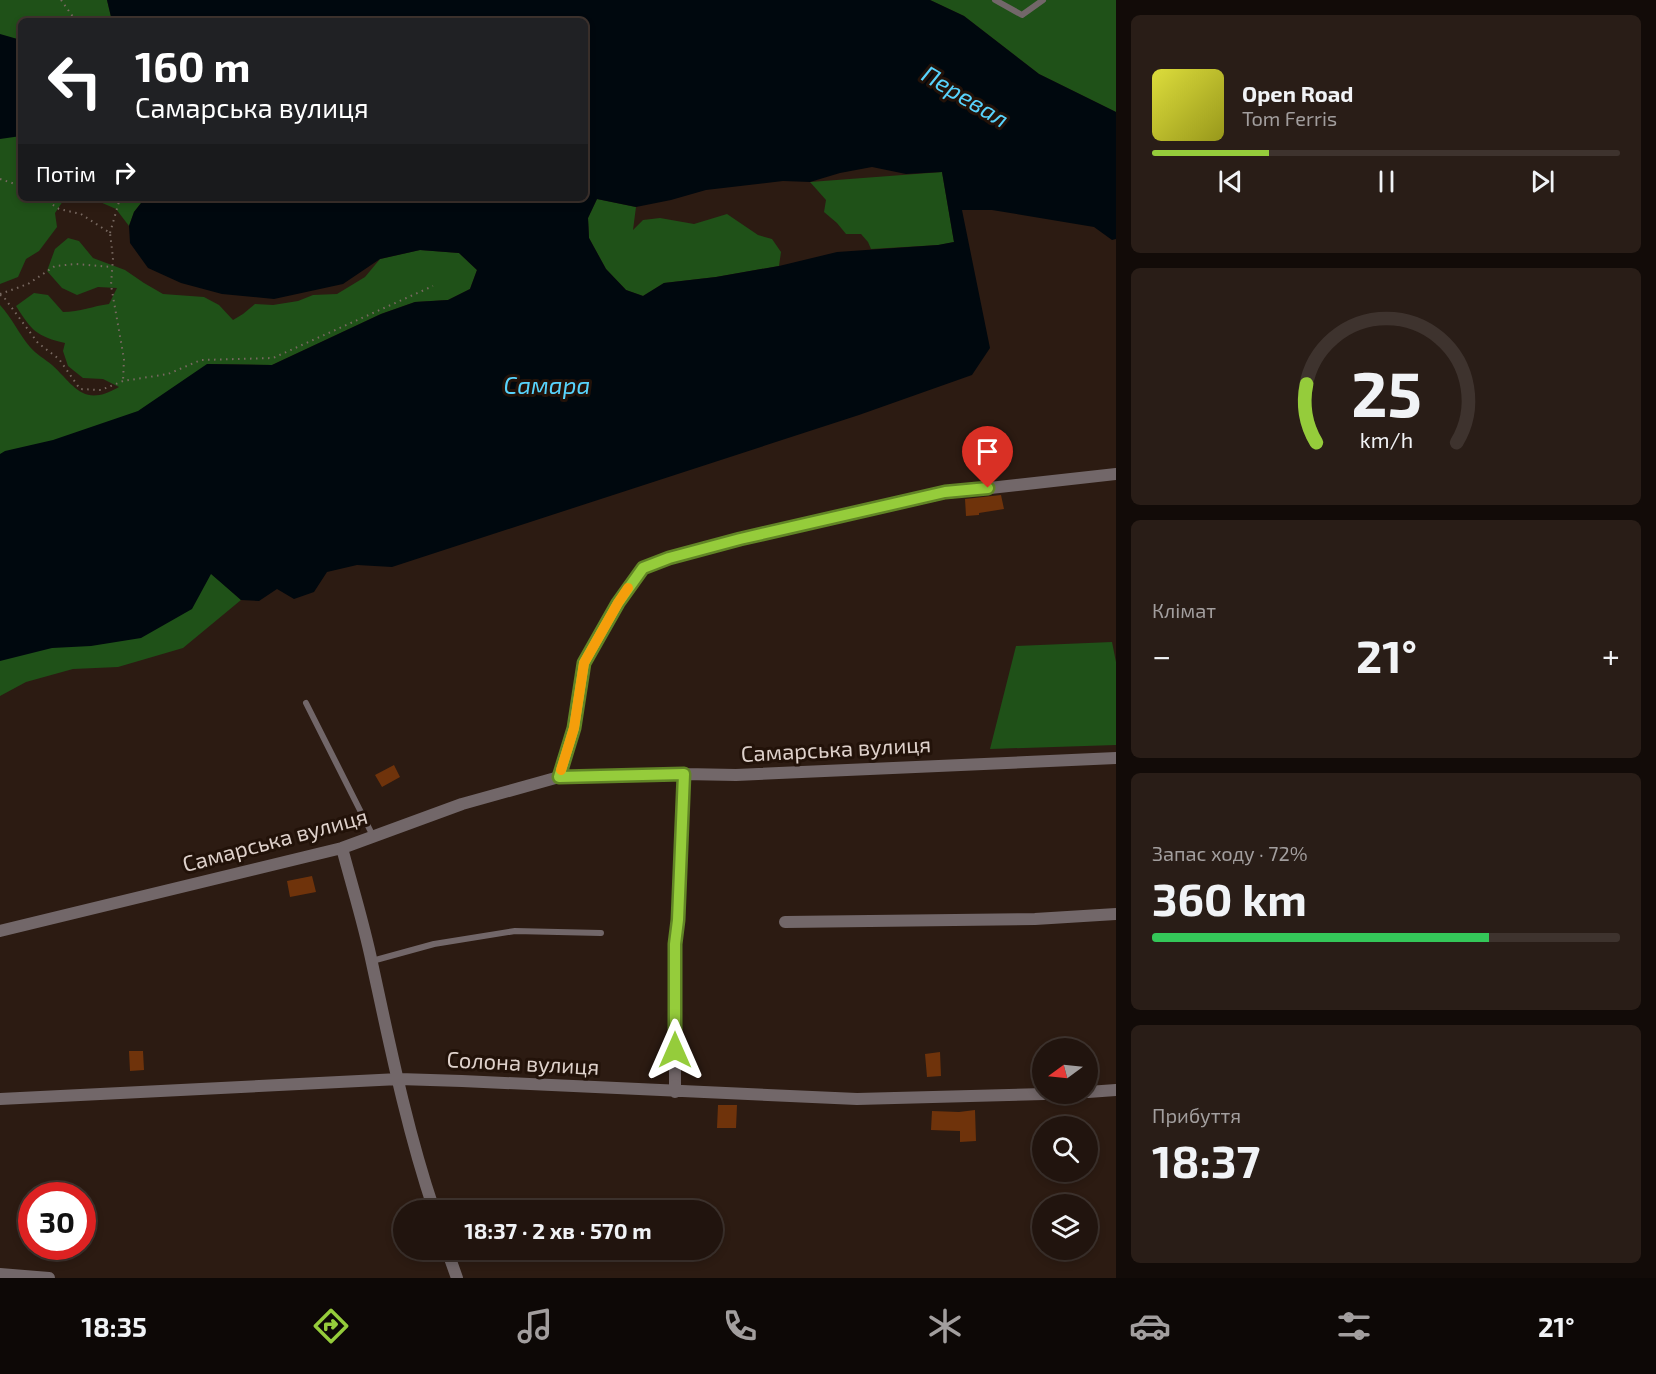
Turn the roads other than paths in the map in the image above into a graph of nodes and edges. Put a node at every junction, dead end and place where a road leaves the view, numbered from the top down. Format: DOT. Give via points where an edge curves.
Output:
graph roads {
  1 [pos="995,0"];
  2 [pos="1043,0"];
  3 [pos="1116,474"];
  4 [pos="306,703"];
  5 [pos="1116,758"];
  6 [pos="684,774"];
  7 [pos="559,777"];
  8 [pos="373,836"];
  9 [pos="342,848"];
  10 [pos="1116,914"];
  11 [pos="785,922"];
  12 [pos="0,932"];
  13 [pos="601,933"];
  14 [pos="372,961"];
  15 [pos="399,1079"];
  16 [pos="1116,1090"];
  17 [pos="1098,1091"];
  18 [pos="675,1092"];
  19 [pos="1032,1094"];
  20 [pos="0,1099"];
  21 [pos="431,1200"];
  22 [pos="451,1260"];
  23 [pos="0,1274"];
  24 [pos="49,1278"];
  25 [pos="457,1278"];
  1 -- 2 [label="lane" via="1022,15"];
  3 -- 7 [label="street" via="945,492 740,539 643,568 584,663 574,728"];
  4 -- 8 [label="lane"];
  5 -- 6 [label="street, Самарська вулиця"];
  6 -- 7 [label="street, Самарська вулиця"];
  6 -- 18 [label="street" via="675,944"];
  7 -- 8 [label="street, Самарська вулиця" via="462,804"];
  8 -- 9 [label="street, Самарська вулиця"];
  9 -- 12 [label="street, Самарська вулиця"];
  9 -- 14 [label="street"];
  10 -- 11 [label="street" via="1035,919"];
  13 -- 14 [label="lane" via="516,931 434,944"];
  14 -- 15 [label="street"];
  15 -- 18 [label="street, Солона вулиця"];
  15 -- 20 [label="street, Солона вулиця"];
  15 -- 21 [label="street"];
  16 -- 17 [label="street"];
  18 -- 19 [label="street, Солона вулиця" via="857,1099"];
  22 -- 25 [label="street"];
  23 -- 24 [label="street"];
}
